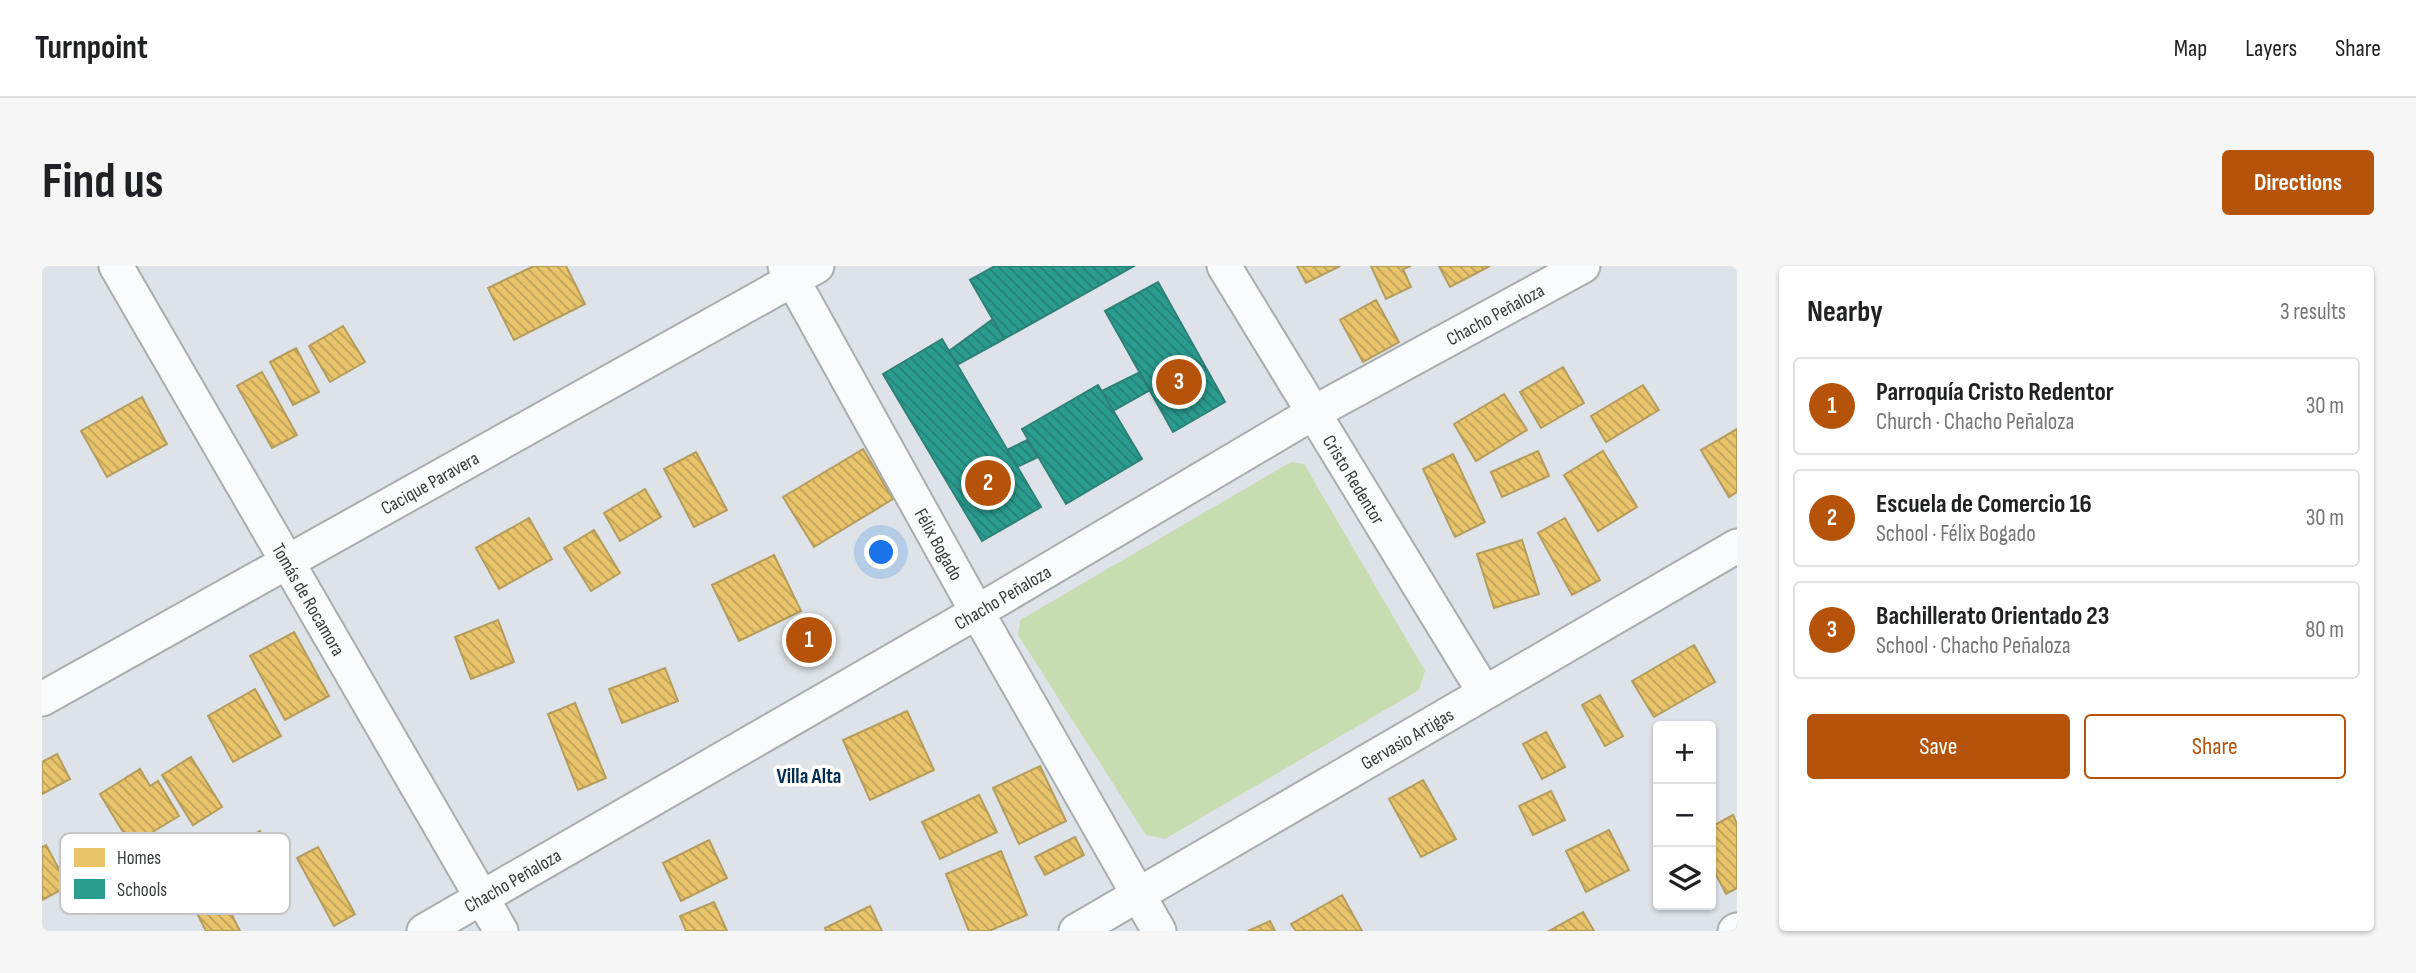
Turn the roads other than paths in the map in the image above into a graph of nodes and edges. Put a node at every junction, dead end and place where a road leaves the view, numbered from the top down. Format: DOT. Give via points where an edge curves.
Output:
graph roads {
  1 [pos="116,266"];
  2 [pos="1224,266"];
  3 [pos="1583,266"];
  4 [pos="799,271"];
  5 [pos="1313,413"];
  6 [pos="1737,546"];
  7 [pos="285,561"];
  8 [pos="977,612"];
  9 [pos="1484,692"];
  10 [pos="42,699"];
  11 [pos="1139,895"];
  12 [pos="483,898"];
  13 [pos="424,931"];
  14 [pos="501,931"];
  15 [pos="1076,931"];
  16 [pos="1159,931"];
  1 -- 7 [label="street, Tomás de Rocamora"];
  2 -- 5 [label="street, Cristo Redentor"];
  3 -- 5 [label="street, Chacho Peñaloza"];
  4 -- 7 [label="street, Cacique Paravera"];
  4 -- 8 [label="street, Félix Bogado"];
  5 -- 8 [label="street, Chacho Peñaloza"];
  5 -- 9 [label="street, Cristo Redentor"];
  6 -- 9 [label="street, Gervasio Artigas"];
  7 -- 10 [label="street, Cacique Paravera"];
  7 -- 12 [label="street, Tomás de Rocamora"];
  8 -- 11 [label="street, Félix Bogado"];
  8 -- 12 [label="street, Chacho Peñaloza"];
  9 -- 11 [label="street, Gervasio Artigas"];
  11 -- 15 [label="street, Gervasio Artigas"];
  11 -- 16 [label="street, Félix Bogado"];
  12 -- 13 [label="street, Chacho Peñaloza"];
  12 -- 14 [label="street, Tomás de Rocamora"];
}
